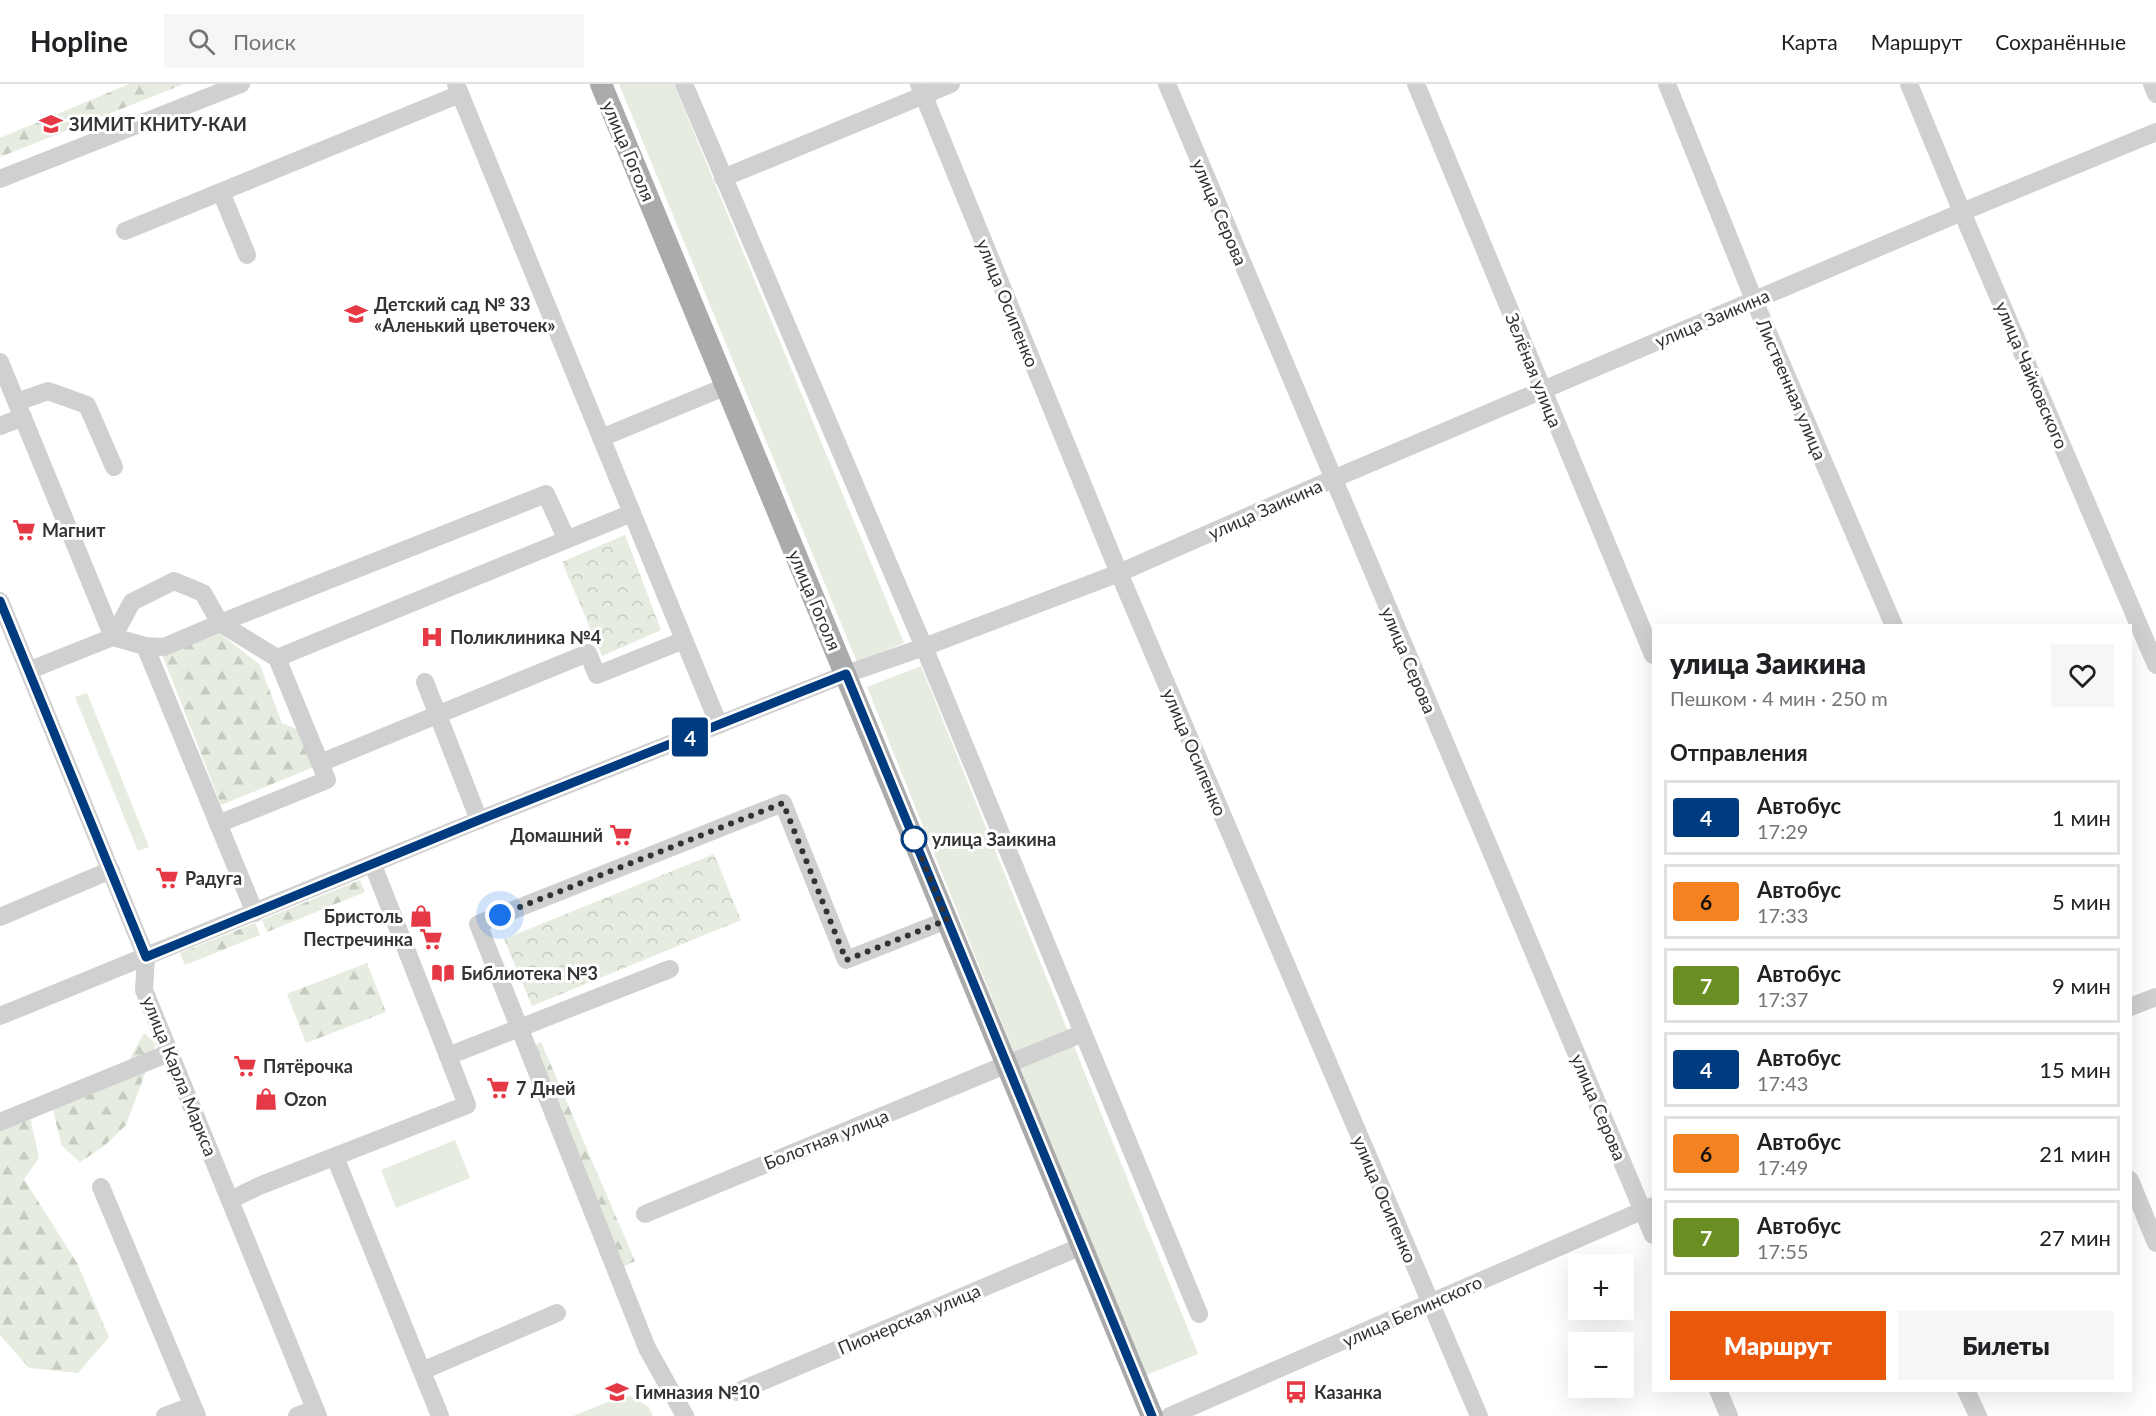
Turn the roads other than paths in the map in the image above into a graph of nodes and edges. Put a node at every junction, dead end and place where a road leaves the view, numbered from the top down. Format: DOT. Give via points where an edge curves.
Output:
graph roads {
  1 [pos="241,84"];
  2 [pos="601,84"];
  3 [pos="684,84"];
  4 [pos="951,84"];
  5 [pos="1167,84"];
  6 [pos="1416,84"];
  7 [pos="1666,84"];
  8 [pos="1909,84"];
  9 [pos="2152,84"];
  10 [pos="458,89"];
  11 [pos="922,90"];
  12 [pos="2156,94"];
  13 [pos="2156,132"];
  14 [pos="723,178"];
  15 [pos="0,179"];
  16 [pos="221,192"];
  17 [pos="1962,212"];
  18 [pos="125,231"];
  19 [pos="247,255"];
  20 [pos="1754,300"];
  21 [pos="0,362"];
  22 [pos="727,386"];
  23 [pos="1543,391"];
  24 [pos="20,410"];
  25 [pos="0,426"];
  26 [pos="601,438"];
  27 [pos="114,468"];
  28 [pos="1333,479"];
  29 [pos="632,513"];
  30 [pos="566,538"];
  31 [pos="1119,573"];
  32 [pos="0,601"];
  33 [pos="220,623"];
  34 [pos="1893,624"];
  35 [pos="6,631"];
  36 [pos="113,636"];
  37 [pos="684,640"];
  38 [pos="145,646"];
  39 [pos="924,647"];
  40 [pos="1652,654"];
  41 [pos="278,658"];
  42 [pos="2156,665"];
  43 [pos="30,670"];
  44 [pos="846,674"];
  45 [pos="425,682"];
  46 [pos="438,715"];
  47 [pos="719,725"];
  48 [pos="320,763"];
  49 [pos="479,820"];
  50 [pos="218,824"];
  51 [pos="373,865"];
  52 [pos="111,870"];
  53 [pos="255,913"];
  54 [pos="0,917"];
  55 [pos="947,920"];
  56 [pos="146,957"];
  57 [pos="670,969"];
  58 [pos="2156,997"];
  59 [pos="2132,1006"];
  60 [pos="0,1016"];
  61 [pos="519,1028"];
  62 [pos="1083,1033"];
  63 [pos="169,1053"];
  64 [pos="448,1056"];
  65 [pos="1007,1064"];
  66 [pos="0,1122"];
  67 [pos="335,1157"];
  68 [pos="2132,1185"];
  69 [pos="101,1187"];
  70 [pos="230,1200"];
  71 [pos="1648,1208"];
  72 [pos="645,1214"];
  73 [pos="1652,1230"];
  74 [pos="2156,1243"];
  75 [pos="1082,1246"];
  76 [pos="1430,1303"];
  77 [pos="557,1313"];
  78 [pos="1199,1314"];
  79 [pos="422,1371"];
  80 [pos="737,1392"];
  81 [pos="1719,1392"];
  82 [pos="1967,1392"];
  83 [pos="194,1411"];
  84 [pos="316,1412"];
  85 [pos="165,1416"];
  86 [pos="297,1416"];
  87 [pos="440,1416"];
  88 [pos="685,1416"];
  89 [pos="1152,1416"];
  90 [pos="1170,1416"];
  91 [pos="1479,1416"];
  92 [pos="1729,1416"];
  93 [pos="1978,1416"];
  1 -- 15 [label="street"];
  2 -- 22 [label="main road, улица Гоголя"];
  3 -- 14 [label="street"];
  4 -- 11 [label="street"];
  5 -- 28 [label="street, улица Серова"];
  6 -- 23 [label="street, Зелёная улица"];
  7 -- 20 [label="street, Лиственная улица"];
  8 -- 17 [label="street, улица Чайковского"];
  9 -- 12 [label="street"];
  10 -- 16 [label="street"];
  10 -- 26 [label="street"];
  11 -- 14 [label="street"];
  11 -- 31 [label="street, улица Осипенко"];
  13 -- 17 [label="street, улица Заикина"];
  14 -- 39 [label="street"];
  16 -- 18 [label="street"];
  16 -- 19 [label="street"];
  17 -- 20 [label="street, улица Заикина"];
  17 -- 42 [label="street, улица Чайковского"];
  20 -- 23 [label="street, улица Заикина"];
  20 -- 34 [label="street, Лиственная улица"];
  21 -- 24 [label="street"];
  22 -- 26 [label="street"];
  22 -- 44 [label="main road, улица Гоголя"];
  23 -- 28 [label="street, улица Заикина"];
  23 -- 40 [label="street, Зелёная улица"];
  24 -- 25 [label="street"];
  24 -- 27 [label="street" via="48,391 87,405"];
  24 -- 36 [label="street"];
  26 -- 29 [label="street"];
  28 -- 31 [label="street, улица Заикина"];
  28 -- 71 [label="street, улица Серова"];
  29 -- 30 [label="street"];
  29 -- 37 [label="street"];
  30 -- 33 [label="street" via="546,494"];
  30 -- 41 [label="street"];
  31 -- 39 [label="street, улица Заикина"];
  31 -- 76 [label="street, улица Осипенко"];
  32 -- 35 [label="street, улица Карла Маркса"];
  33 -- 36 [label="street" via="203,593 174,581 132,602"];
  33 -- 38 [label="street" via="164,647"];
  33 -- 41 [label="street"];
  35 -- 43 [label="street, улица Карла Маркса"];
  36 -- 38 [label="street"];
  36 -- 43 [label="street"];
  37 -- 46 [label="street" via="597,675 588,653"];
  37 -- 47 [label="street"];
  38 -- 50 [label="street"];
  39 -- 44 [label="street, улица Заикина"];
  39 -- 62 [label="street"];
  41 -- 48 [label="street"];
  43 -- 52 [label="street, улица Карла Маркса"];
  44 -- 47 [label="street, улица Заикина"];
  44 -- 55 [label="main road, улица Гоголя"];
  45 -- 46 [label="street"];
  46 -- 48 [label="street"];
  46 -- 49 [label="street"];
  47 -- 49 [label="street, улица Заикина"];
  48 -- 50 [label="street" via="327,780"];
  49 -- 51 [label="street, улица Заикина"];
  50 -- 53 [label="street"];
  51 -- 53 [label="street, улица Заикина"];
  51 -- 64 [label="street"];
  52 -- 54 [label="street"];
  52 -- 56 [label="street, улица Карла Маркса"];
  53 -- 56 [label="street, улица Заикина"];
  55 -- 61 [label="street" via="846,960 783,803 478,924"];
  55 -- 65 [label="main road, улица Гоголя"];
  56 -- 60 [label="street, улица Заикина"];
  56 -- 63 [label="street, улица Карла Маркса" via="144,990"];
  57 -- 61 [label="street"];
  58 -- 59 [label="street"];
  61 -- 64 [label="street"];
  61 -- 88 [label="street" via="647,1348"];
  62 -- 65 [label="street, Болотная улица"];
  62 -- 78 [label="street"];
  63 -- 66 [label="street"];
  63 -- 70 [label="street, улица Карла Маркса"];
  64 -- 67 [label="street" via="467,1105"];
  65 -- 72 [label="street, Болотная улица"];
  65 -- 75 [label="main road, улица Гоголя"];
  67 -- 70 [label="street"];
  67 -- 79 [label="street"];
  68 -- 74 [label="street"];
  69 -- 83 [label="street"];
  70 -- 84 [label="street, улица Карла Маркса"];
  71 -- 73 [label="street, улица Серова"];
  71 -- 76 [label="street, улица Белинского"];
  75 -- 80 [label="street, Пионерская улица"];
  75 -- 89 [label="main road, улица Гоголя"];
  76 -- 90 [label="street, улица Белинского"];
  76 -- 91 [label="street, улица Осипенко"];
  77 -- 79 [label="street"];
  79 -- 87 [label="street"];
  81 -- 92 [label="street"];
  82 -- 93 [label="street"];
  83 -- 85 [label="street"];
  84 -- 86 [label="street"];
}
